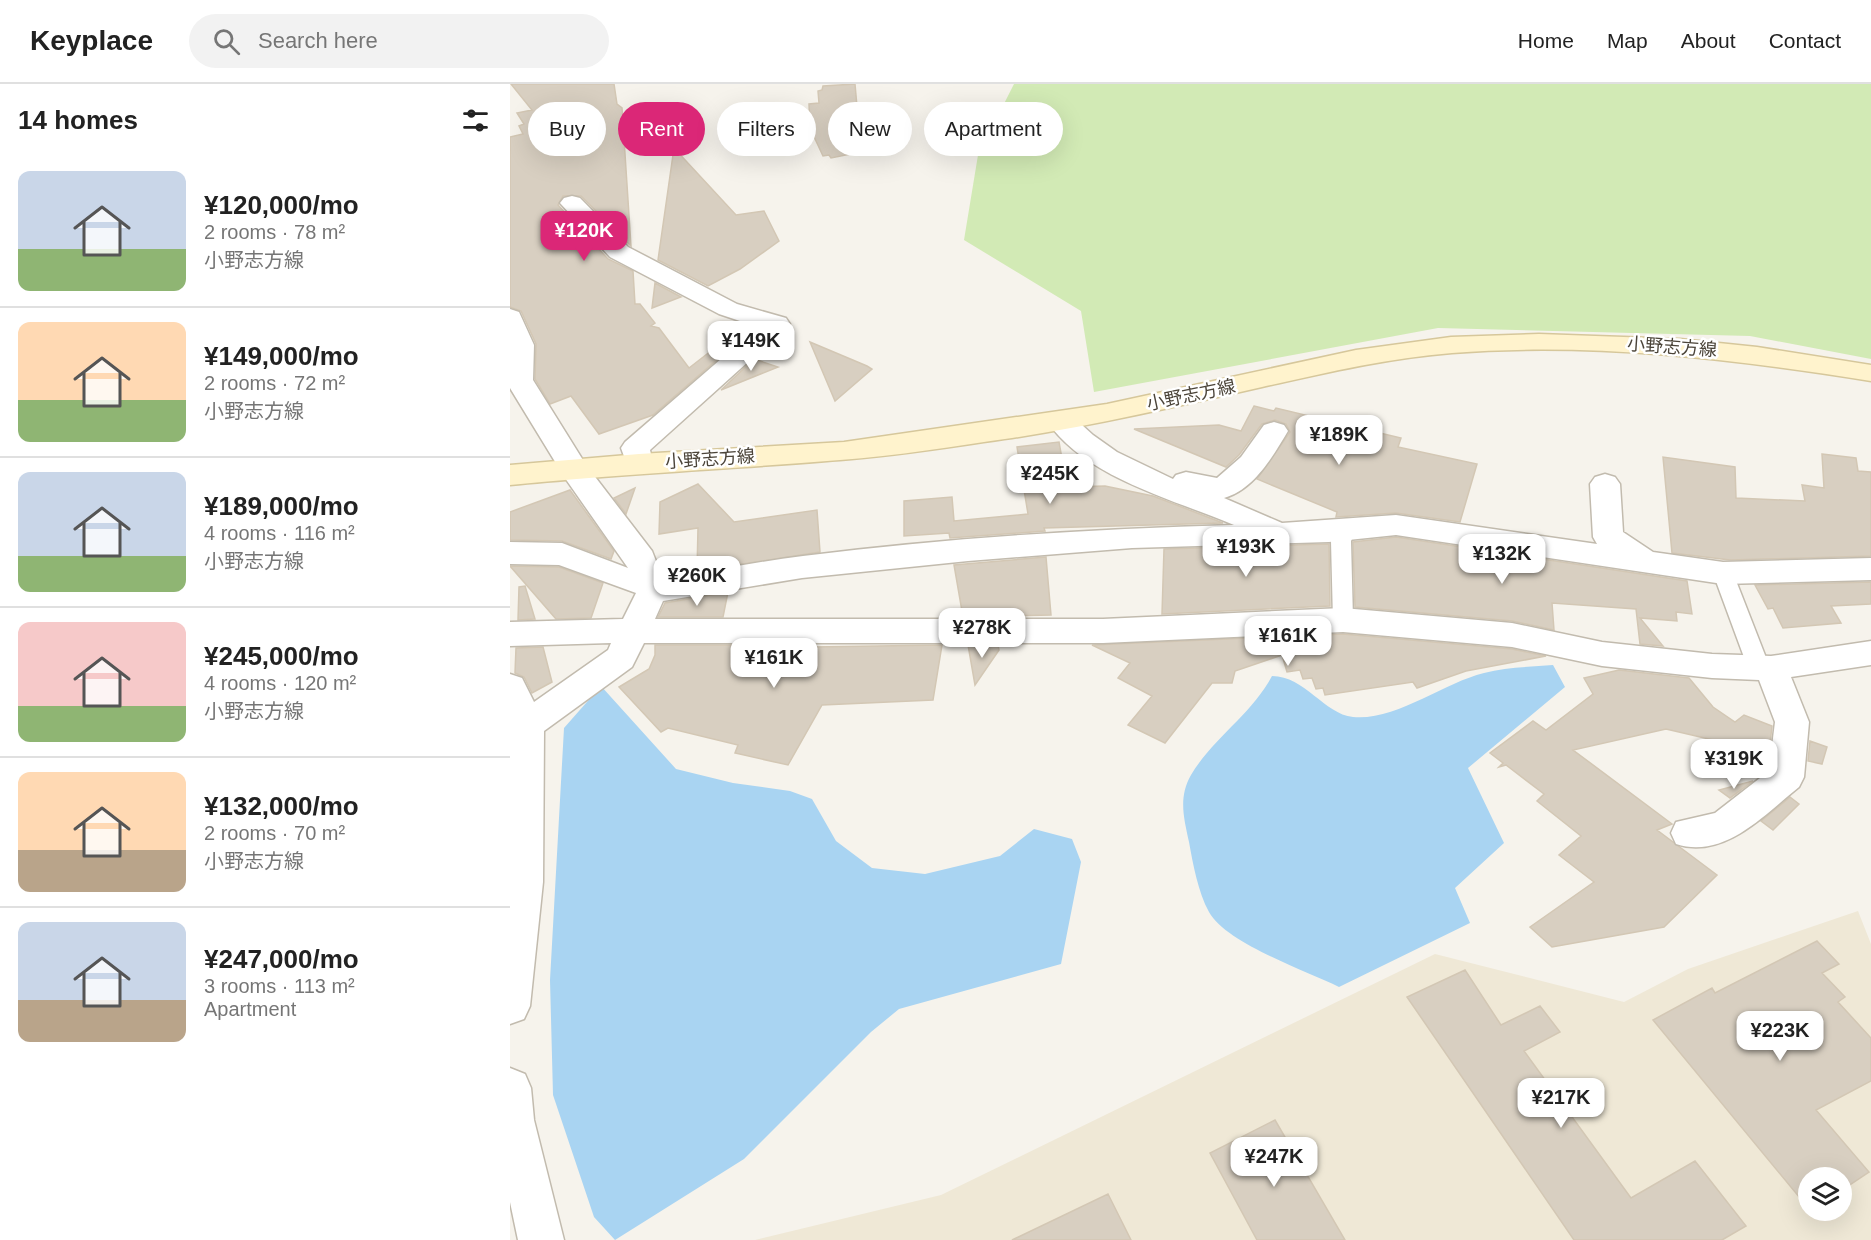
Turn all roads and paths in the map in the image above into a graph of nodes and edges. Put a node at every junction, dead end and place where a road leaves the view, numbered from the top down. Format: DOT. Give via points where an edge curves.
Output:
graph roads {
  1 [pos="572,203"];
  2 [pos="510,317"];
  3 [pos="1871,373"];
  4 [pos="1061,421"];
  5 [pos="1274,431"];
  6 [pos="1102,454"];
  7 [pos="639,463"];
  8 [pos="575,471"];
  9 [pos="510,475"];
  10 [pos="1605,484"];
  11 [pos="1346,530"];
  12 [pos="1279,534"];
  13 [pos="510,553"];
  14 [pos="1643,560"];
  15 [pos="1871,568"];
  16 [pos="1723,573"];
  17 [pos="651,587"];
  18 [pos="1343,620"];
  19 [pos="634,631"];
  20 [pos="510,634"];
  21 [pos="1871,653"];
  22 [pos="1765,668"];
  23 [pos="510,687"];
  24 [pos="527,725"];
  25 [pos="1689,833"];
  26 [pos="510,1006"];
  27 [pos="510,1088"];
  28 [pos="541,1240"];
  1 -- 7 [label="street" via="619,252 728,309 777,324 635,448"];
  2 -- 8 [label="street" via="521,345 519,380"];
  3 -- 4 [label="main road, 小野志方線" via="1680,347 1539,342 1451,345 1356,358"];
  4 -- 6 [label="street" via="1076,437"];
  4 -- 7 [label="main road, 小野志方線" via="844,451"];
  5 -- 6 [label="street" via="1255,461 1221,489 1194,485 1124,457"];
  6 -- 12 [label="street"];
  7 -- 8 [label="main road, 小野志方線"];
  8 -- 9 [label="main road, 小野志方線"];
  8 -- 17 [label="street" via="641,559"];
  10 -- 14 [label="street" via="1608,537"];
  11 -- 12 [label="street"];
  11 -- 14 [label="street" via="1396,525"];
  11 -- 18 [label="lane" via="1341,541"];
  12 -- 17 [label="street" via="1132,538 937,552"];
  13 -- 17 [label="street" via="562,554"];
  14 -- 16 [label="street"];
  15 -- 16 [label="street"];
  16 -- 22 [label="lane"];
  17 -- 19 [label="street"];
  18 -- 19 [label="street" via="1103,631"];
  18 -- 22 [label="street" via="1512,635 1602,654"];
  19 -- 20 [label="street"];
  19 -- 24 [label="street" via="620,658"];
  21 -- 22 [label="street"];
  22 -- 25 [label="street" via="1792,722 1786,777 1725,826"];
  23 -- 24 [label="street"];
  24 -- 26 [label="street" via="524,882"];
  27 -- 28 [label="street" via="513,1120"];
}
